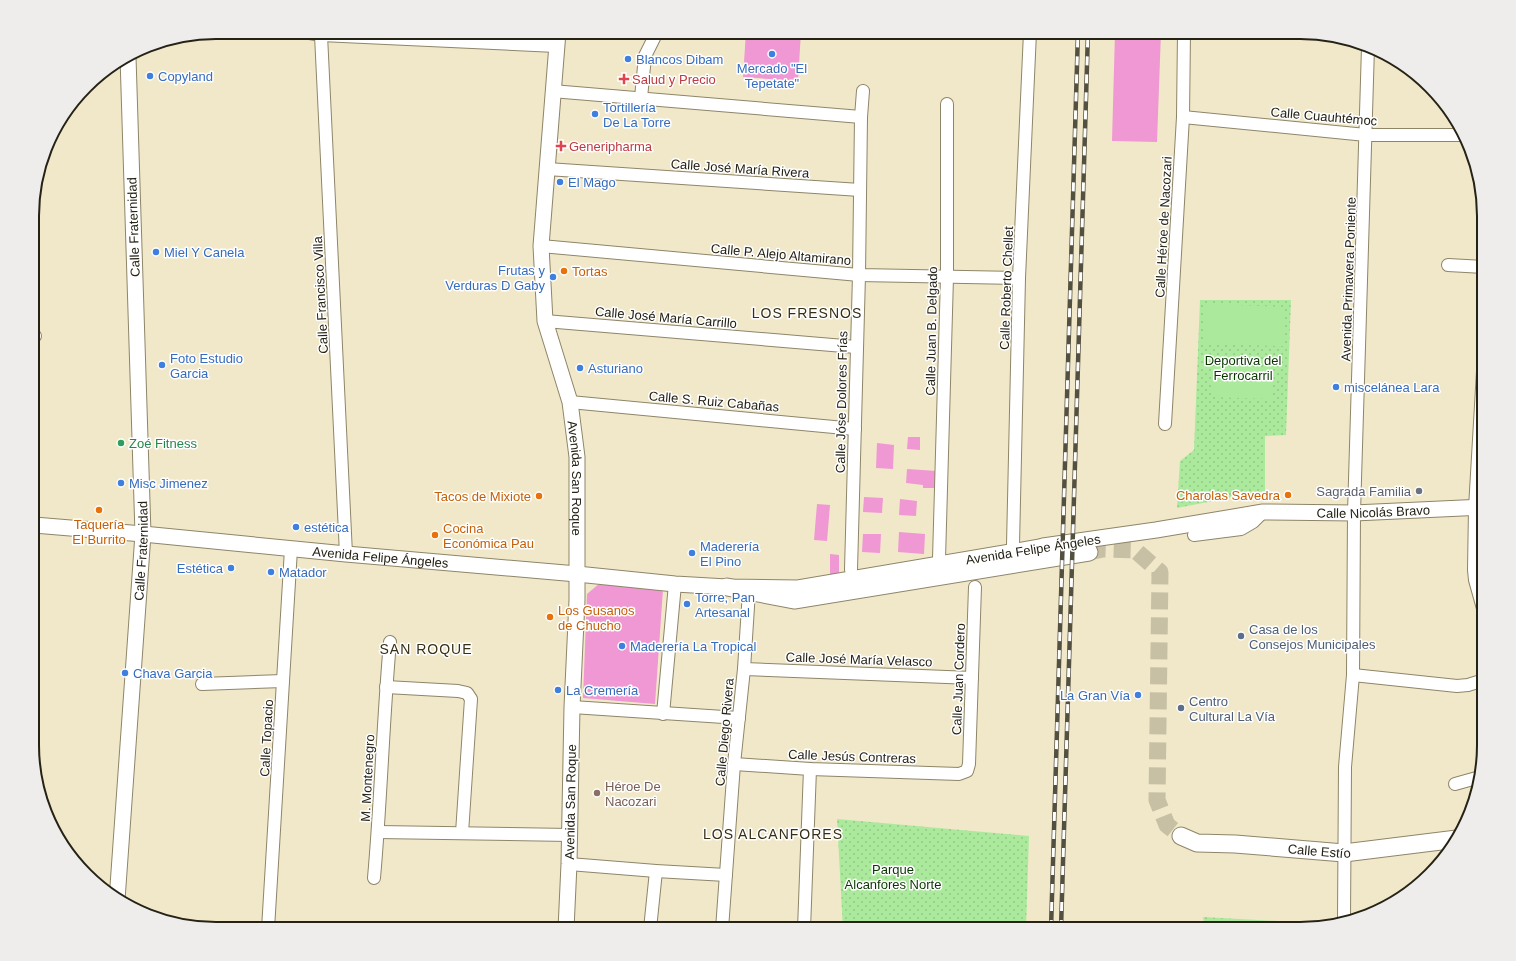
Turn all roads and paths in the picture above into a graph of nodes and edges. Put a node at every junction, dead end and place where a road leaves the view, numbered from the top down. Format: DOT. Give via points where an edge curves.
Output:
graph roads {
  1 [pos="322,39"];
  2 [pos="557,39"];
  3 [pos="654,39"];
  4 [pos="1030,39"];
  5 [pos="1184,39"];
  6 [pos="1368,52"];
  7 [pos="128,62"];
  8 [pos="552,91"];
  9 [pos="862,91"];
  10 [pos="641,98"];
  11 [pos="947,104"];
  12 [pos="861,117"];
  13 [pos="1183,118"];
  14 [pos="1366,135"];
  15 [pos="1458,135"];
  16 [pos="547,169"];
  17 [pos="860,190"];
  18 [pos="541,246"];
  19 [pos="1448,265"];
  20 [pos="1477,267"];
  21 [pos="859,275"];
  22 [pos="947,277"];
  23 [pos="1019,278"];
  24 [pos="545,321"];
  25 [pos="856,347"];
  26 [pos="570,402"];
  27 [pos="1165,424"];
  28 [pos="855,429"];
  29 [pos="1477,508"];
  30 [pos="1263,512"];
  31 [pos="1354,513"];
  32 [pos="39,525"];
  33 [pos="143,534"];
  34 [pos="1194,535"];
  35 [pos="1477,537"];
  36 [pos="1013,546"];
  37 [pos="291,549"];
  38 [pos="1089,552"];
  39 [pos="346,554"];
  40 [pos="939,559"];
  41 [pos="851,570"];
  42 [pos="577,574"];
  43 [pos="675,584"];
  44 [pos="727,587"];
  45 [pos="975,587"];
  46 [pos="1477,590"];
  47 [pos="748,591"];
  48 [pos="390,642"];
  49 [pos="744,669"];
  50 [pos="1353,675"];
  51 [pos="972,678"];
  52 [pos="283,680"];
  53 [pos="1477,682"];
  54 [pos="202,684"];
  55 [pos="386,688"];
  56 [pos="572,707"];
  57 [pos="663,714"];
  58 [pos="739,718"];
  59 [pos="734,764"];
  60 [pos="810,769"];
  61 [pos="967,771"];
  62 [pos="1474,779"];
  63 [pos="1455,784"];
  64 [pos="378,832"];
  65 [pos="462,833"];
  66 [pos="570,835"];
  67 [pos="1181,836"];
  68 [pos="1449,840"];
  69 [pos="1344,853"];
  70 [pos="569,864"];
  71 [pos="656,871"];
  72 [pos="726,875"];
  73 [pos="374,878"];
  74 [pos="118,892"];
  75 [pos="1344,917"];
  76 [pos="268,922"];
  77 [pos="566,922"];
  78 [pos="651,922"];
  79 [pos="723,922"];
  80 [pos="804,922"];
  1 -- 39 [label="street, Calle Francisco Villa"];
  2 -- 8 [label="street, Avenida San Roque"];
  3 -- 10 [label="street" via="645,56"];
  4 -- 23 [label="street, Calle Roberto Chellet"];
  5 -- 13 [label="street, Calle Héroe de Nacozari"];
  6 -- 14 [label="street, Avenida Primavera Poniente"];
  7 -- 33 [label="street, Calle Fraternidad"];
  8 -- 10 [label="street"];
  8 -- 16 [label="street, Avenida San Roque"];
  9 -- 12 [label="street, Calle Jóse Dolores Frías"];
  10 -- 12 [label="street"];
  11 -- 22 [label="street, Calle Juan B. Delgado"];
  12 -- 17 [label="street, Calle Jóse Dolores Frías"];
  13 -- 14 [label="street, Calle Cuauhtémoc"];
  13 -- 27 [label="street, Calle Héroe de Nacozari"];
  14 -- 15 [label="street, Calle Cuauhtémoc"];
  14 -- 31 [label="street, Avenida Primavera Poniente"];
  16 -- 17 [label="street, Calle José María Rivera"];
  16 -- 18 [label="street, Avenida San Roque"];
  17 -- 21 [label="street, Calle Jóse Dolores Frías"];
  18 -- 21 [label="street, Calle P. Alejo Altamirano"];
  18 -- 24 [label="street, Avenida San Roque"];
  19 -- 20 [label="street"];
  21 -- 22 [label="street, Calle P. Alejo Altamirano"];
  21 -- 25 [label="street, Calle Jóse Dolores Frías"];
  22 -- 23 [label="street, Calle P. Alejo Altamirano"];
  22 -- 40 [label="street, Calle Juan B. Delgado"];
  23 -- 36 [label="street, Calle Roberto Chellet"];
  24 -- 25 [label="street, Calle José María Carrillo"];
  24 -- 26 [label="street, Avenida San Roque"];
  25 -- 28 [label="street, Calle Jóse Dolores Frías"];
  26 -- 28 [label="street, Calle S. Ruiz Cabañas"];
  26 -- 42 [label="street, Avenida San Roque" via="577,457"];
  28 -- 41 [label="street, Calle Jóse Dolores Frías"];
  29 -- 31 [label="street, Calle Nicolás Bravo"];
  30 -- 31 [label="street, Calle Nicolás Bravo"];
  30 -- 34 [label="street" via="1253,522 1240,529"];
  30 -- 44 [label="street, Avenida Felipe Ángeles" via="798,588"];
  31 -- 50 [label="street, Avenida Primavera Poniente"];
  32 -- 33 [label="street, Avenida Felipe Ángeles"];
  33 -- 37 [label="street, Avenida Felipe Ángeles"];
  33 -- 74 [label="street, Calle Fraternidad"];
  35 -- 46 [label="street" via="1474,580"];
  37 -- 39 [label="street, Avenida Felipe Ángeles"];
  37 -- 52 [label="street, Calle Topacio"];
  38 -- 47 [label="main road, Avenida Felipe Ángeles" via="794,600"];
  39 -- 42 [label="street, Avenida Felipe Ángeles"];
  42 -- 43 [label="street, Avenida Felipe Ángeles"];
  42 -- 56 [label="street, Avenida San Roque"];
  43 -- 44 [label="street, Avenida Felipe Ángeles"];
  43 -- 57 [label="street"];
  44 -- 47 [label="main road, Avenida Felipe Ángeles"];
  45 -- 51 [label="street, Calle Juan Cordero"];
  47 -- 49 [label="street, Calle Diego Rivera"];
  48 -- 55 [label="street, M. Montenegro"];
  49 -- 51 [label="street, Calle José María Velasco"];
  49 -- 58 [label="street, Calle Diego Rivera"];
  50 -- 53 [label="street" via="1457,686"];
  50 -- 69 [label="street, Avenida Primavera Poniente" via="1345,767"];
  51 -- 61 [label="street, Calle Juan Cordero"];
  52 -- 54 [label="street"];
  52 -- 76 [label="street, Calle Topacio"];
  55 -- 64 [label="street, M. Montenegro"];
  55 -- 65 [label="street" via="467,693 471,699"];
  56 -- 57 [label="street"];
  56 -- 66 [label="street, Avenida San Roque"];
  57 -- 58 [label="street"];
  58 -- 59 [label="street, Calle Diego Rivera"];
  59 -- 60 [label="street, Calle Jesús Contreras"];
  59 -- 72 [label="street, Calle Diego Rivera"];
  60 -- 61 [label="street, Calle Jesús Contreras" via="959,774"];
  60 -- 80 [label="street"];
  62 -- 63 [label="street"];
  64 -- 65 [label="street, M. Montenegro"];
  64 -- 73 [label="street"];
  65 -- 66 [label="street, M. Montenegro"];
  66 -- 70 [label="street, Avenida San Roque"];
  67 -- 69 [label="main road, Calle Estío" via="1197,843"];
  68 -- 69 [label="main road, Calle Estío"];
  69 -- 75 [label="street, Avenida Primavera Poniente"];
  70 -- 71 [label="street"];
  70 -- 77 [label="street, Avenida San Roque"];
  71 -- 72 [label="street"];
  71 -- 78 [label="street"];
  72 -- 79 [label="street, Calle Diego Rivera"];
}
